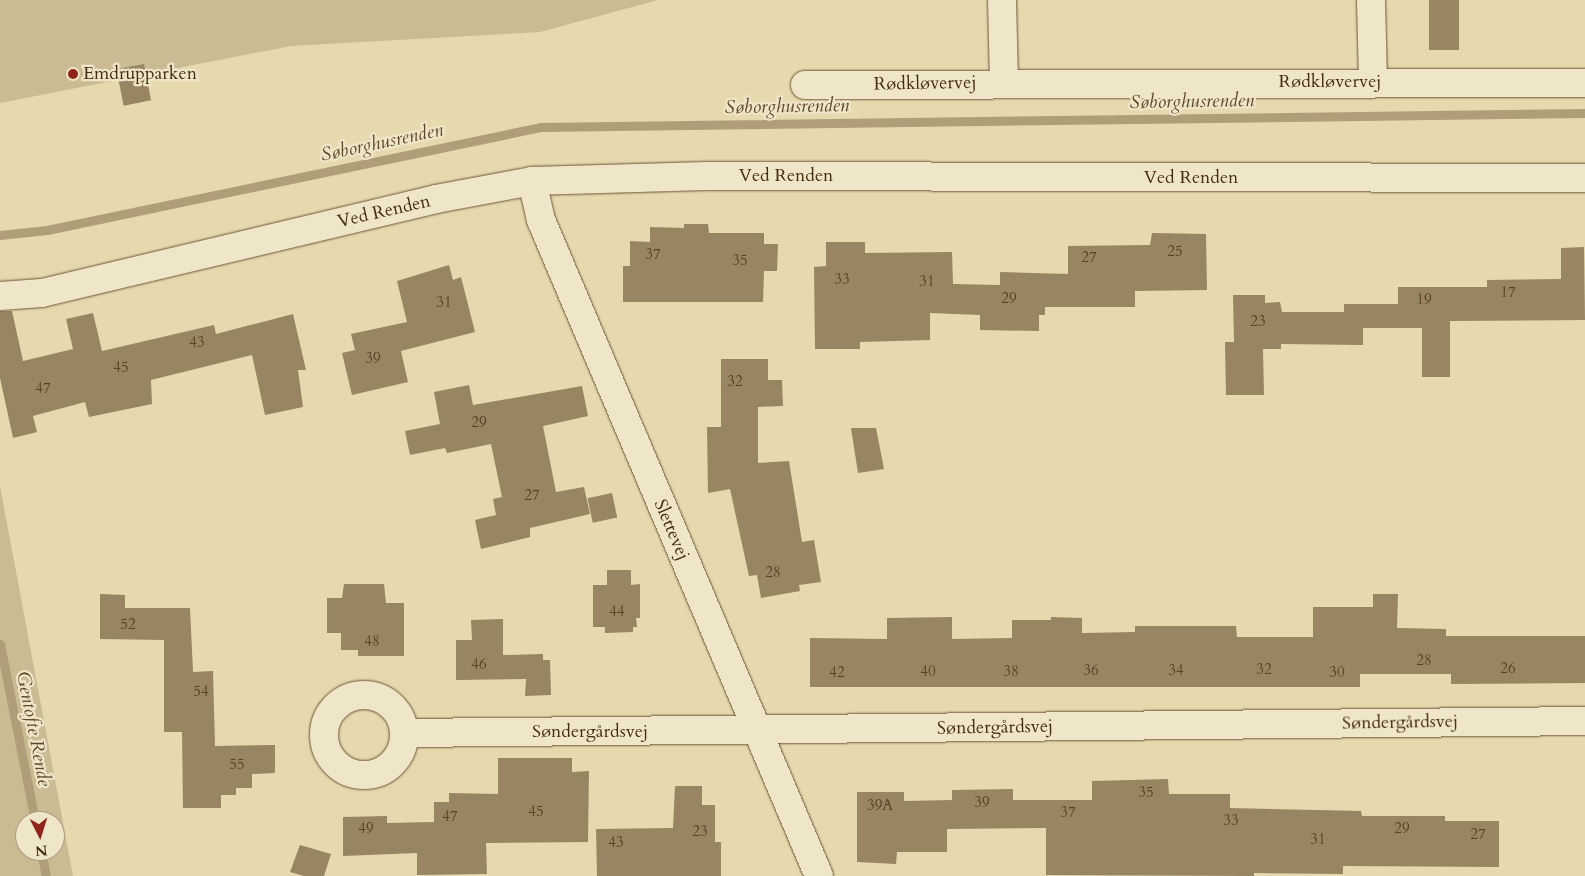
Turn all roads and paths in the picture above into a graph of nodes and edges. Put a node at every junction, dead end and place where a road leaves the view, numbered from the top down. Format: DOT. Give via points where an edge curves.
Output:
graph roads {
  1 [pos="1002,0"];
  2 [pos="1370,0"];
  3 [pos="1373,82"];
  4 [pos="1004,83"];
  5 [pos="1585,83"];
  6 [pos="805,85"];
  7 [pos="1585,178"];
  8 [pos="532,181"];
  9 [pos="0,296"];
  10 [pos="1585,721"];
  11 [pos="756,731"];
  12 [pos="404,733"];
  13 [pos="818,876"];
  1 -- 4 [label="street"];
  2 -- 3 [label="street"];
  3 -- 4 [label="street, Rødkløvervej"];
  3 -- 5 [label="street, Rødkløvervej"];
  4 -- 6 [label="street, Rødkløvervej"];
  7 -- 8 [label="street, Ved Renden" via="707,176"];
  8 -- 9 [label="street, Ved Renden" via="436,199 42,293"];
  8 -- 11 [label="street, Slettevej" via="541,220"];
  10 -- 11 [label="street, Søndergårdsvej"];
  11 -- 12 [label="street, Søndergårdsvej"];
  11 -- 13 [label="street, Slettevej"];
}
